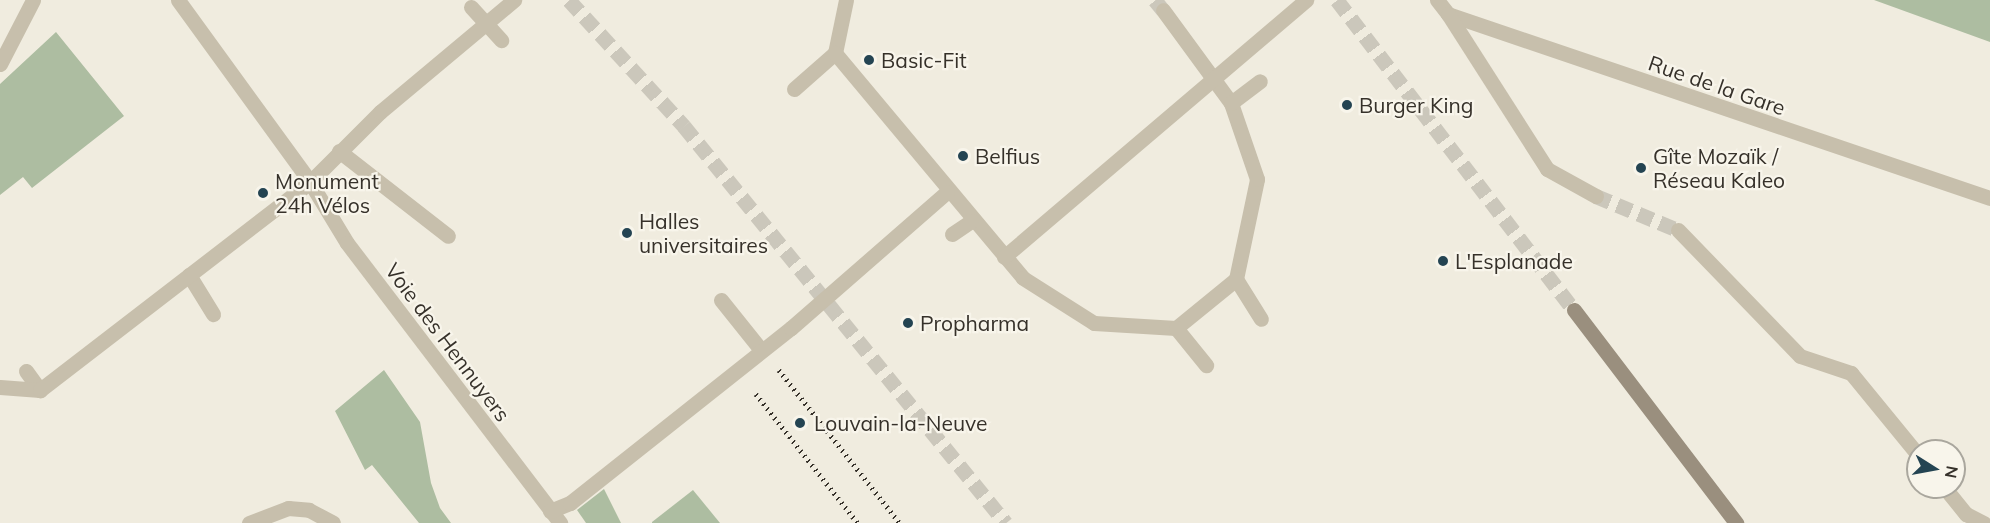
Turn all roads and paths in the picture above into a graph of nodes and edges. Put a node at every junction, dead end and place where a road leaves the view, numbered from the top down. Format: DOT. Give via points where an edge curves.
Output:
graph roads {
  1 [pos="33,0"];
  2 [pos="178,0"];
  3 [pos="514,0"];
  4 [pos="846,0"];
  5 [pos="1306,0"];
  6 [pos="1437,0"];
  7 [pos="471,6"];
  8 [pos="1163,10"];
  9 [pos="1448,14"];
  10 [pos="486,24"];
  11 [pos="501,40"];
  12 [pos="835,53"];
  13 [pos="0,64"];
  14 [pos="1213,76"];
  15 [pos="1260,81"];
  16 [pos="794,89"];
  17 [pos="1231,103"];
  18 [pos="339,151"];
  19 [pos="309,182"];
  20 [pos="947,192"];
  21 [pos="1596,196"];
  22 [pos="1990,198"];
  23 [pos="971,221"];
  24 [pos="1678,230"];
  25 [pos="952,234"];
  26 [pos="448,236"];
  27 [pos="1004,257"];
  28 [pos="189,275"];
  29 [pos="1236,279"];
  30 [pos="721,300"];
  31 [pos="1574,310"];
  32 [pos="213,314"];
  33 [pos="1261,319"];
  34 [pos="1176,328"];
  35 [pos="761,350"];
  36 [pos="1206,364"];
  37 [pos="26,371"];
  38 [pos="0,387"];
  39 [pos="40,390"];
  40 [pos="1906,440"];
  41 [pos="1954,499"];
  42 [pos="550,511"];
  43 [pos="249,523"];
  44 [pos="333,523"];
  45 [pos="560,523"];
  46 [pos="1736,523"];
  47 [pos="1984,523"];
  1 -- 13 [label="street"];
  2 -- 19 [label="street, Voie des Hennuyers"];
  3 -- 10 [label="street"];
  4 -- 12 [label="street"];
  5 -- 14 [label="street"];
  6 -- 9 [label="street"];
  7 -- 10 [label="street"];
  8 -- 14 [label="street"];
  9 -- 21 [label="street" via="1546,169"];
  9 -- 22 [label="street, Rue de la Gare"];
  10 -- 11 [label="street"];
  10 -- 18 [label="street"];
  12 -- 16 [label="street"];
  12 -- 20 [label="street"];
  14 -- 17 [label="street"];
  14 -- 27 [label="street"];
  15 -- 17 [label="street"];
  17 -- 29 [label="street" via="1257,179"];
  18 -- 19 [label="street"];
  18 -- 26 [label="street"];
  19 -- 28 [label="street"];
  19 -- 42 [label="street, Voie des Hennuyers" via="347,243"];
  20 -- 23 [label="street"];
  20 -- 35 [label="street"];
  23 -- 25 [label="street"];
  23 -- 27 [label="street"];
  24 -- 40 [label="street" via="1800,356 1851,373"];
  27 -- 34 [label="street" via="1023,278 1094,323"];
  28 -- 32 [label="street"];
  28 -- 39 [label="street"];
  29 -- 33 [label="street"];
  29 -- 34 [label="street"];
  30 -- 35 [label="street"];
  31 -- 46 [label="main road"];
  34 -- 36 [label="street"];
  35 -- 42 [label="street" via="570,503"];
  37 -- 39 [label="street"];
  38 -- 39 [label="street"];
  41 -- 47 [label="street" via="1966,514"];
  42 -- 45 [label="street, Voie des Hennuyers"];
  43 -- 44 [label="street" via="288,507 309,510"];
}
